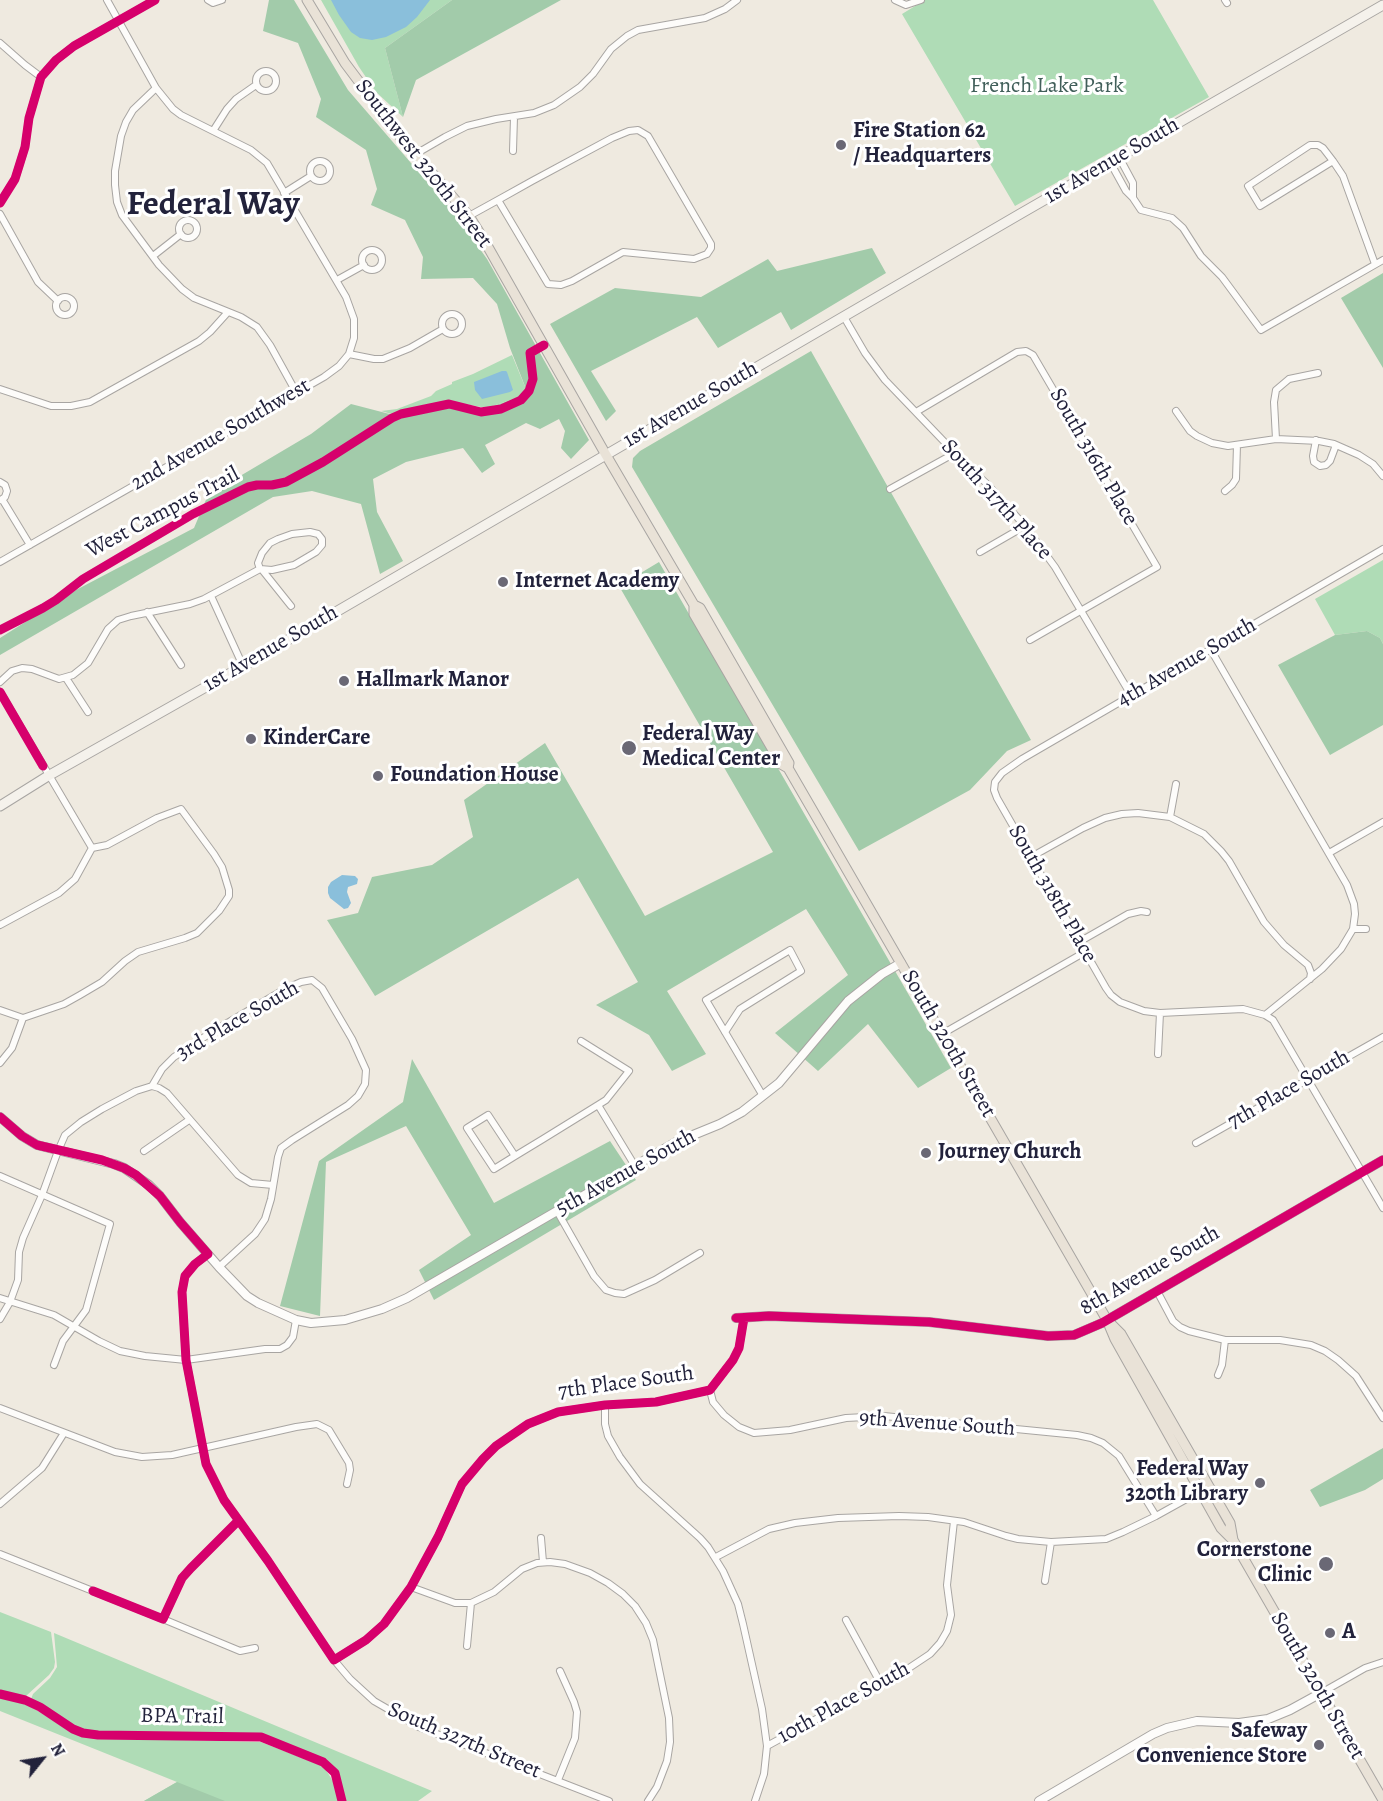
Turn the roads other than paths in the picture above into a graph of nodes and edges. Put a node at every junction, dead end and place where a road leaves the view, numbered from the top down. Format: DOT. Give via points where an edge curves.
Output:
graph roads {
  1 [pos="107,0"];
  2 [pos="155,0"];
  3 [pos="208,0"];
  4 [pos="222,0"];
  5 [pos="307,0"];
  6 [pos="737,0"];
  7 [pos="895,0"];
  8 [pos="921,0"];
  9 [pos="1383,5"];
  10 [pos="118,21"];
  11 [pos="0,44"];
  12 [pos="41,77"];
  13 [pos="256,85"];
  14 [pos="156,88"];
  15 [pos="514,117"];
  16 [pos="213,131"];
  17 [pos="513,151"];
  18 [pos="414,155"];
  19 [pos="1114,160"];
  20 [pos="1334,161"];
  21 [pos="311,176"];
  22 [pos="284,193"];
  23 [pos="1133,198"];
  24 [pos="498,200"];
  25 [pos="0,203"];
  26 [pos="0,214"];
  27 [pos="469,216"];
  28 [pos="181,234"];
  29 [pos="153,256"];
  30 [pos="1383,260"];
  31 [pos="1375,264"];
  32 [pos="364,265"];
  33 [pos="337,280"];
  34 [pos="58,302"];
  35 [pos="228,312"];
  36 [pos="844,317"];
  37 [pos="443,329"];
  38 [pos="349,354"];
  39 [pos="1318,372"];
  40 [pos="0,389"];
  41 [pos="296,392"];
  42 [pos="1176,411"];
  43 [pos="916,412"];
  44 [pos="1276,439"];
  45 [pos="1316,440"];
  46 [pos="1237,445"];
  47 [pos="1336,445"];
  48 [pos="955,453"];
  49 [pos="606,455"];
  50 [pos="1383,476"];
  51 [pos="0,482"];
  52 [pos="890,489"];
  53 [pos="1225,491"];
  54 [pos="1,500"];
  55 [pos="1025,526"];
  56 [pos="30,545"];
  57 [pos="1383,549"];
  58 [pos="980,552"];
  59 [pos="0,562"];
  60 [pos="261,570"];
  61 [pos="211,596"];
  62 [pos="291,606"];
  63 [pos="1081,610"];
  64 [pos="147,612"];
  65 [pos="1030,640"];
  66 [pos="1211,650"];
  67 [pos="181,665"];
  68 [pos="243,666"];
  69 [pos="66,678"];
  70 [pos="0,682"];
  71 [pos="0,692"];
  72 [pos="1131,695"];
  73 [pos="88,712"];
  74 [pos="48,776"];
  75 [pos="995,782"];
  76 [pos="1176,783"];
  77 [pos="0,806"];
  78 [pos="1170,817"];
  79 [pos="1383,822"];
  80 [pos="92,848"];
  81 [pos="1329,853"];
  82 [pos="1031,857"];
  83 [pos="1147,912"];
  84 [pos="0,925"];
  85 [pos="1353,929"];
  86 [pos="1366,929"];
  87 [pos="1079,942"];
  88 [pos="1085,952"];
  89 [pos="901,963"];
  90 [pos="1310,980"];
  91 [pos="0,1010"];
  92 [pos="1160,1013"];
  93 [pos="1265,1015"];
  94 [pos="23,1018"];
  95 [pos="725,1032"];
  96 [pos="942,1034"];
  97 [pos="1383,1037"];
  98 [pos="581,1041"];
  99 [pos="1158,1054"];
  100 [pos="0,1063"];
  101 [pos="1308,1079"];
  102 [pos="152,1086"];
  103 [pos="763,1096"];
  104 [pos="598,1105"];
  105 [pos="0,1117"];
  106 [pos="189,1120"];
  107 [pos="1196,1143"];
  108 [pos="58,1150"];
  109 [pos="144,1151"];
  110 [pos="515,1156"];
  111 [pos="1383,1160"];
  112 [pos="635,1166"];
  113 [pos="1362,1172"];
  114 [pos="0,1176"];
  115 [pos="273,1185"];
  116 [pos="42,1195"];
  117 [pos="1383,1208"];
  118 [pos="557,1212"];
  119 [pos="700,1253"];
  120 [pos="208,1254"];
  121 [pos="219,1267"];
  122 [pos="1157,1291"];
  123 [pos="0,1298"];
  124 [pos="10,1302"];
  125 [pos="740,1318"];
  126 [pos="0,1319"];
  127 [pos="296,1320"];
  128 [pos="1107,1320"];
  129 [pos="74,1325"];
  130 [pos="1225,1340"];
  131 [pos="186,1360"];
  132 [pos="54,1365"];
  133 [pos="1218,1374"];
  134 [pos="710,1390"];
  135 [pos="1152,1403"];
  136 [pos="605,1405"];
  137 [pos="0,1408"];
  138 [pos="1383,1418"];
  139 [pos="64,1433"];
  140 [pos="202,1448"];
  141 [pos="1193,1459"];
  142 [pos="347,1484"];
  143 [pos="1201,1491"];
  144 [pos="0,1504"];
  145 [pos="1156,1516"];
  146 [pos="238,1521"];
  147 [pos="954,1521"];
  148 [pos="1233,1537"];
  149 [pos="541,1538"];
  150 [pos="1051,1542"];
  151 [pos="0,1554"];
  152 [pos="716,1557"];
  153 [pos="543,1562"];
  154 [pos="1045,1581"];
  155 [pos="411,1587"];
  156 [pos="471,1604"];
  157 [pos="163,1618"];
  158 [pos="846,1620"];
  159 [pos="467,1646"];
  160 [pos="255,1648"];
  161 [pos="334,1660"];
  162 [pos="1383,1662"];
  163 [pos="560,1671"];
  164 [pos="881,1684"];
  165 [pos="1321,1693"];
  166 [pos="768,1746"];
  167 [pos="558,1780"];
  168 [pos="1383,1800"];
  169 [pos="609,1801"];
  170 [pos="648,1801"];
  171 [pos="755,1801"];
  172 [pos="1039,1801"];
  1 -- 10 [label="street"];
  2 -- 10 [label="street"];
  3 -- 4 [label="street"];
  5 -- 18 [label="main road, Southwest 320th Street" via="345,63"];
  6 -- 15 [label="street" via="705,18 632,33 611,49 574,93 544,109"];
  7 -- 8 [label="street" via="906,5"];
  9 -- 19 [label="main road, 1st Avenue South"];
  10 -- 12 [label="street" via="74,46"];
  10 -- 14 [label="street"];
  11 -- 12 [label="street"];
  12 -- 25 [label="street" via="15,179"];
  13 -- 16 [label="street" via="236,99"];
  14 -- 16 [label="street" via="181,115"];
  14 -- 29 [label="street" via="126,122 115,171 122,215"];
  15 -- 17 [label="street"];
  15 -- 18 [label="street" via="467,126"];
  16 -- 22 [label="street" via="267,163"];
  18 -- 27 [label="main road, Southwest 320th Street"];
  19 -- 23 [label="street" via="1126,192"];
  19 -- 23 [label="street" via="1133,183"];
  19 -- 36 [label="main road, 1st Avenue South"];
  20 -- 20 [label="street" via="1260,206 1248,186 1310,145 1323,148"];
  20 -- 31 [label="street"];
  21 -- 22 [label="street"];
  22 -- 33 [label="street"];
  23 -- 31 [label="street" via="1140,210 1172,218 1183,228 1261,330"];
  24 -- 24 [label="street" via="624,133 642,131 711,244 710,251 699,258 623,252 572,281 549,285"];
  24 -- 27 [label="street"];
  26 -- 34 [label="street" via="38,282"];
  27 -- 49 [label="main road, Southwest 320th Street"];
  28 -- 29 [label="street"];
  29 -- 35 [label="street" via="194,298"];
  30 -- 31 [label="street"];
  32 -- 33 [label="street"];
  33 -- 38 [label="street" via="354,319"];
  35 -- 40 [label="street" via="210,333 193,344 82,405 51,406"];
  35 -- 41 [label="street" via="257,327"];
  36 -- 43 [label="street, South 317th Place" via="885,380"];
  36 -- 49 [label="main road, 1st Avenue South"];
  37 -- 38 [label="street" via="383,359"];
  38 -- 41 [label="street, 2nd Avenue Southwest" via="339,366"];
  39 -- 44 [label="street" via="1289,379 1276,390"];
  41 -- 56 [label="street, 2nd Avenue Southwest"];
  42 -- 46 [label="street" via="1197,436 1219,445"];
  43 -- 48 [label="street, South 317th Place"];
  43 -- 63 [label="street, South 316th Place" via="1017,352 1033,355 1157,567"];
  44 -- 45 [label="street"];
  44 -- 46 [label="street"];
  45 -- 47 [label="street"];
  45 -- 47 [label="street" via="1312,456 1320,466 1330,461"];
  46 -- 53 [label="street" via="1236,479"];
  47 -- 50 [label="street" via="1366,459"];
  48 -- 52 [label="street"];
  48 -- 55 [label="street, South 317th Place"];
  49 -- 68 [label="main road, 1st Avenue South"];
  49 -- 89 [label="main road, South 320th Street" via="694,605 694,614 705,634 781,764 789,768"];
  51 -- 54 [label="street" via="7,491"];
  54 -- 56 [label="street"];
  55 -- 58 [label="street"];
  55 -- 63 [label="street, South 317th Place"];
  56 -- 59 [label="street, 2nd Avenue Southwest"];
  57 -- 66 [label="street, 4th Avenue South"];
  60 -- 60 [label="street" via="258,563 262,553 278,539 310,532 322,539 321,548 306,559 283,568"];
  60 -- 61 [label="street"];
  60 -- 62 [label="street"];
  61 -- 64 [label="street"];
  61 -- 68 [label="street"];
  63 -- 65 [label="street"];
  63 -- 72 [label="street, South 317th Place"];
  64 -- 67 [label="street"];
  64 -- 69 [label="street" via="115,622 87,665"];
  66 -- 72 [label="street, 4th Avenue South"];
  66 -- 81 [label="street"];
  68 -- 74 [label="main road, 1st Avenue South"];
  69 -- 70 [label="street" via="24,668"];
  69 -- 73 [label="street"];
  71 -- 74 [label="street"];
  72 -- 75 [label="street, 4th Avenue South" via="1013,765"];
  74 -- 77 [label="main road, 1st Avenue South"];
  74 -- 80 [label="street"];
  75 -- 82 [label="street, South 318th Place" via="996,794"];
  76 -- 78 [label="street"];
  78 -- 82 [label="street" via="1138,813 1105,818"];
  78 -- 90 [label="street" via="1204,834 1221,851 1264,922 1308,966"];
  79 -- 81 [label="street"];
  80 -- 84 [label="street" via="75,879 59,893"];
  80 -- 94 [label="street" via="107,845 181,809 222,867 229,896 197,933 138,952 95,987 64,1004"];
  81 -- 85 [label="street" via="1352,896"];
  82 -- 87 [label="street, South 318th Place"];
  83 -- 87 [label="street" via="1128,914"];
  85 -- 86 [label="street"];
  85 -- 90 [label="street" via="1341,949"];
  87 -- 88 [label="street, South 318th Place"];
  88 -- 92 [label="street, South 318th Place" via="1106,988 1120,1002"];
  88 -- 96 [label="street"];
  89 -- 96 [label="main road, South 320th Street"];
  89 -- 103 [label="street, 5th Avenue South" via="848,1001 779,1083"];
  90 -- 93 [label="street"];
  91 -- 94 [label="street"];
  92 -- 93 [label="street" via="1243,1010"];
  92 -- 99 [label="street"];
  93 -- 101 [label="street" via="1273,1020"];
  94 -- 100 [label="street" via="12,1048"];
  95 -- 95 [label="street" via="706,999 790,951 801,971 740,1009"];
  95 -- 103 [label="street"];
  96 -- 128 [label="main road, South 320th Street"];
  97 -- 101 [label="street, 7th Place South"];
  98 -- 104 [label="street" via="629,1071"];
  101 -- 107 [label="street, 7th Place South"];
  101 -- 113 [label="street"];
  102 -- 106 [label="street" via="167,1094"];
  102 -- 108 [label="street" via="136,1090 81,1122 65,1135"];
  102 -- 115 [label="street, 3rd Place South" via="182,1051 297,983 312,980 319,984 356,1046 366,1080 353,1100 283,1147"];
  103 -- 112 [label="street, 5th Avenue South" via="742,1112"];
  104 -- 110 [label="street"];
  104 -- 112 [label="street"];
  105 -- 108 [label="street, 5th Avenue South" via="31,1142"];
  106 -- 109 [label="street"];
  106 -- 115 [label="street" via="238,1175 252,1183"];
  108 -- 116 [label="street"];
  108 -- 120 [label="street, 5th Avenue South" via="114,1164 136,1175 160,1196"];
  110 -- 110 [label="street" via="494,1169 467,1128 488,1115"];
  111 -- 113 [label="street, 8th Avenue South"];
  112 -- 118 [label="street, 5th Avenue South"];
  113 -- 117 [label="street"];
  113 -- 122 [label="street, 8th Avenue South"];
  114 -- 116 [label="street"];
  115 -- 121 [label="street" via="261,1227"];
  116 -- 124 [label="street" via="23,1238 18,1280"];
  116 -- 129 [label="street" via="110,1224 86,1310"];
  118 -- 119 [label="street" via="594,1276 606,1290 615,1293 624,1294 655,1280"];
  118 -- 127 [label="street, 5th Avenue South" via="382,1309 345,1320"];
  120 -- 121 [label="street, 5th Avenue South"];
  120 -- 131 [label="street, South 327th Street" via="189,1270 182,1284"];
  121 -- 127 [label="street, 5th Avenue South" via="247,1296"];
  122 -- 128 [label="street, 8th Avenue South"];
  122 -- 130 [label="street" via="1180,1327"];
  123 -- 124 [label="street"];
  124 -- 126 [label="street"];
  124 -- 129 [label="street"];
  125 -- 128 [label="street, 8th Avenue South" via="929,1322 1057,1336 1082,1333"];
  125 -- 134 [label="street, 7th Place South" via="739,1348"];
  127 -- 131 [label="street" via="292,1337 280,1349"];
  128 -- 135 [label="main road, South 320th Street"];
  128 -- 141 [label="main road, South 320th Street" via="1121,1334"];
  129 -- 131 [label="street" via="120,1351"];
  129 -- 132 [label="street"];
  130 -- 133 [label="street"];
  130 -- 138 [label="street" via="1280,1340 1325,1351 1356,1376"];
  131 -- 140 [label="street, South 327th Street"];
  134 -- 136 [label="street, 7th Place South" via="656,1401"];
  134 -- 145 [label="street, 9th Avenue South" via="724,1415 754,1433 884,1416 1077,1435 1103,1443 1119,1456"];
  135 -- 141 [label="main road" via="1186,1456"];
  135 -- 143 [label="main road, South 320th Street"];
  136 -- 152 [label="street" via="608,1436 620,1457 640,1484 685,1523"];
  136 -- 155 [label="street, 7th Place South" via="544,1416 496,1446 462,1485"];
  137 -- 139 [label="street"];
  139 -- 140 [label="street" via="115,1452 142,1457"];
  139 -- 144 [label="street" via="42,1468"];
  140 -- 142 [label="street" via="304,1425 322,1425 349,1463"];
  140 -- 146 [label="street, South 327th Street" via="214,1482"];
  141 -- 148 [label="main road, South 320th Street" via="1230,1522"];
  143 -- 145 [label="street"];
  143 -- 148 [label="main road, South 320th Street" via="1221,1528"];
  145 -- 150 [label="street" via="1106,1539"];
  146 -- 157 [label="street" via="182,1578"];
  146 -- 161 [label="street, South 327th Street"];
  147 -- 150 [label="street" via="1006,1536"];
  147 -- 152 [label="street" via="899,1516 795,1523 757,1534"];
  147 -- 164 [label="street, 10th Place South" via="947,1585 951,1615 944,1638 914,1665"];
  148 -- 165 [label="main road, South 320th Street"];
  149 -- 153 [label="street"];
  150 -- 154 [label="street"];
  151 -- 157 [label="street"];
  152 -- 166 [label="street" via="738,1604"];
  153 -- 156 [label="street" via="522,1569 494,1592"];
  153 -- 170 [label="street" via="565,1564 609,1583 635,1606 646,1623 669,1718 670,1742 667,1761"];
  155 -- 156 [label="street" via="455,1603"];
  155 -- 161 [label="street, 7th Place South" via="384,1624"];
  156 -- 159 [label="street"];
  157 -- 160 [label="street" via="240,1651"];
  158 -- 164 [label="street"];
  161 -- 167 [label="street, South 327th Street" via="362,1692 419,1727"];
  162 -- 165 [label="street"];
  163 -- 167 [label="street" via="577,1712 575,1738"];
  164 -- 166 [label="street, 10th Place South"];
  165 -- 168 [label="main road, South 320th Street"];
  165 -- 172 [label="street" via="1268,1719 1239,1723 1197,1721 1167,1728"];
  166 -- 171 [label="street, 10th Place South"];
  167 -- 169 [label="street, South 327th Street"];
}
